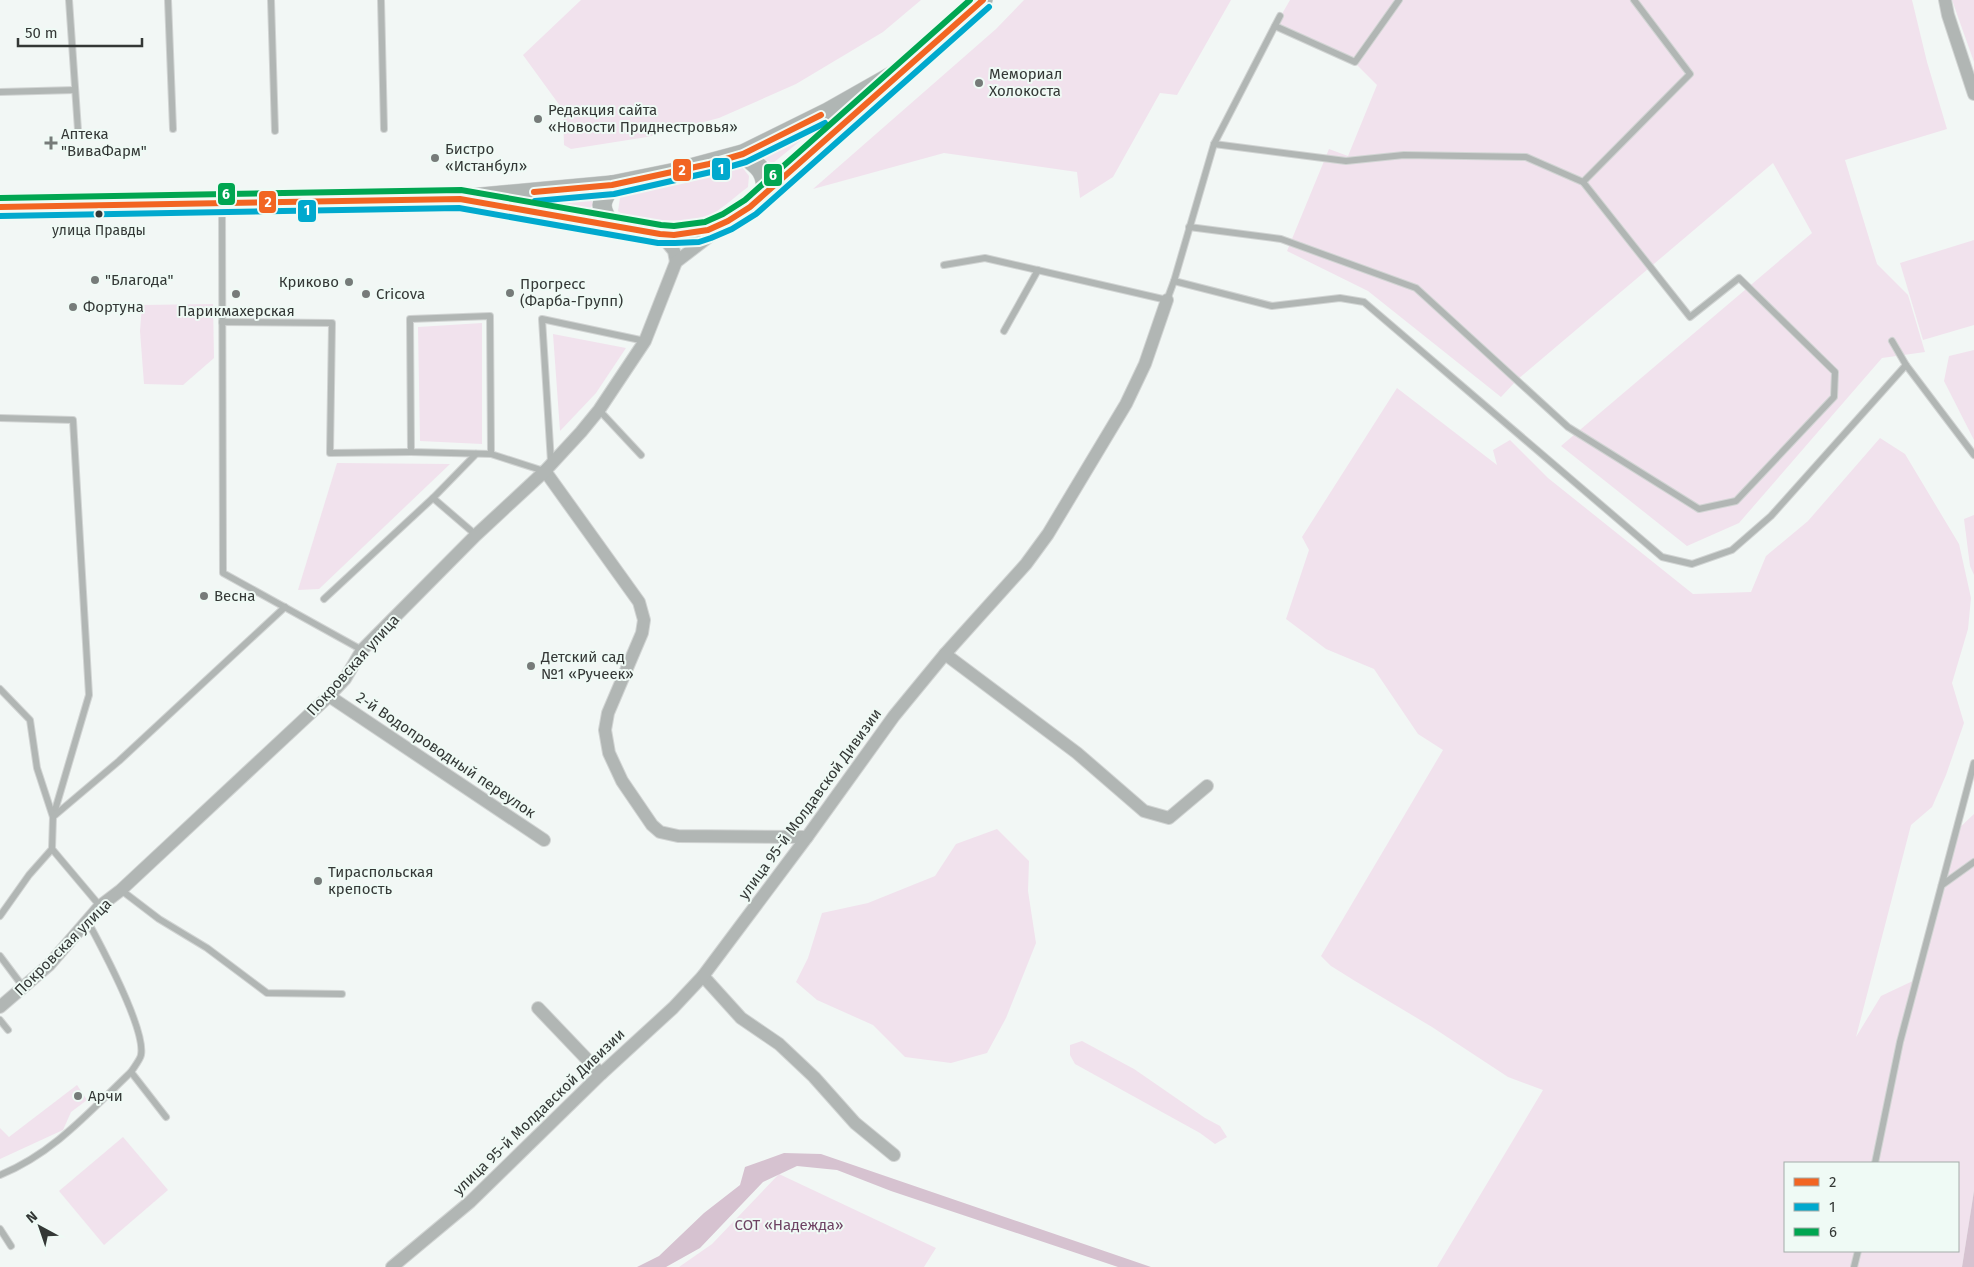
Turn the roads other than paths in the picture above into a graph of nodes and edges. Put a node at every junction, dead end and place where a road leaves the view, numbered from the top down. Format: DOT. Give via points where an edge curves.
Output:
graph roads {
  1 [pos="69,0"];
  2 [pos="168,0"];
  3 [pos="271,0"];
  4 [pos="381,0"];
  5 [pos="983,0"];
  6 [pos="1399,0"];
  7 [pos="1634,0"];
  8 [pos="1945,0"];
  9 [pos="1280,16"];
  10 [pos="1275,26"];
  11 [pos="911,65"];
  12 [pos="75,90"];
  13 [pos="0,92"];
  14 [pos="1974,94"];
  15 [pos="384,129"];
  16 [pos="78,130"];
  17 [pos="173,130"];
  18 [pos="275,131"];
  19 [pos="1214,144"];
  20 [pos="743,154"];
  21 [pos="1583,182"];
  22 [pos="612,185"];
  23 [pos="766,193"];
  24 [pos="460,199"];
  25 [pos="222,203"];
  26 [pos="0,207"];
  27 [pos="732,220"];
  28 [pos="611,226"];
  29 [pos="1189,227"];
  30 [pos="660,234"];
  31 [pos="676,262"];
  32 [pos="944,265"];
  33 [pos="1038,270"];
  34 [pos="1174,281"];
  35 [pos="1167,300"];
  36 [pos="222,322"];
  37 [pos="1004,331"];
  38 [pos="645,341"];
  39 [pos="1892,341"];
  40 [pos="1906,365"];
  41 [pos="599,410"];
  42 [pos="0,418"];
  43 [pos="411,452"];
  44 [pos="476,454"];
  45 [pos="491,454"];
  46 [pos="641,455"];
  47 [pos="1974,455"];
  48 [pos="548,468"];
  49 [pos="433,498"];
  50 [pos="476,535"];
  51 [pos="324,599"];
  52 [pos="285,607"];
  53 [pos="362,650"];
  54 [pos="944,654"];
  55 [pos="0,689"];
  56 [pos="330,696"];
  57 [pos="1974,763"];
  58 [pos="1207,786"];
  59 [pos="53,817"];
  60 [pos="807,837"];
  61 [pos="544,840"];
  62 [pos="52,849"];
  63 [pos="1974,862"];
  64 [pos="1942,885"];
  65 [pos="121,890"];
  66 [pos="100,906"];
  67 [pos="0,916"];
  68 [pos="87,920"];
  69 [pos="0,956"];
  70 [pos="703,976"];
  71 [pos="24,988"];
  72 [pos="342,994"];
  73 [pos="0,1008"];
  74 [pos="538,1008"];
  75 [pos="0,1020"];
  76 [pos="8,1030"];
  77 [pos="131,1072"];
  78 [pos="601,1074"];
  79 [pos="166,1117"];
  80 [pos="894,1155"];
  81 [pos="1875,1162"];
  82 [pos="0,1175"];
  83 [pos="0,1229"];
  84 [pos="11,1246"];
  85 [pos="1858,1252"];
  86 [pos="392,1267"];
  87 [pos="1854,1267"];
  1 -- 12 [label="lane"];
  2 -- 17 [label="lane"];
  3 -- 18 [label="lane"];
  4 -- 15 [label="lane"];
  5 -- 11 [label="main road"];
  6 -- 10 [label="lane" via="1354,62"];
  7 -- 21 [label="lane" via="1690,74"];
  8 -- 14 [label="street"];
  9 -- 10 [label="lane"];
  10 -- 19 [label="lane"];
  11 -- 20 [label="main road" via="828,112"];
  11 -- 23 [label="main road"];
  12 -- 13 [label="lane"];
  12 -- 16 [label="lane"];
  19 -- 21 [label="lane" via="1346,161 1404,155 1526,156"];
  19 -- 29 [label="lane"];
  20 -- 22 [label="main road"];
  20 -- 23 [label="main road" via="761,168 766,180"];
  21 -- 29 [label="lane" via="1690,317 1740,278 1835,372 1834,397 1736,501 1700,509 1568,427 1416,288 1281,239"];
  22 -- 24 [label="main road"];
  22 -- 28 [label="main road" via="602,198 602,211"];
  23 -- 27 [label="main road"];
  24 -- 25 [label="main road"];
  24 -- 28 [label="main road"];
  25 -- 26 [label="main road"];
  25 -- 36 [label="lane"];
  27 -- 30 [label="main road" via="694,235"];
  27 -- 31 [label="street"];
  28 -- 30 [label="main road"];
  29 -- 34 [label="lane"];
  30 -- 31 [label="street" via="674,251"];
  31 -- 38 [label="street, Покровская улица"];
  32 -- 33 [label="lane" via="985,258"];
  33 -- 35 [label="lane"];
  33 -- 37 [label="lane"];
  34 -- 35 [label="lane"];
  34 -- 40 [label="lane" via="1272,306 1340,298 1364,302 1662,557 1692,564 1732,550 1771,516"];
  35 -- 54 [label="street, улица 95-й Молдавской Дивизии" via="1145,364 1126,404 1048,534 1026,564"];
  36 -- 43 [label="lane" via="332,323 330,453"];
  36 -- 52 [label="lane" via="223,574"];
  38 -- 41 [label="street, Покровская улица"];
  38 -- 48 [label="lane" via="542,319"];
  39 -- 40 [label="lane"];
  40 -- 47 [label="lane"];
  41 -- 46 [label="lane"];
  41 -- 48 [label="street, Покровская улица"];
  42 -- 59 [label="lane" via="73,420 89,695"];
  43 -- 44 [label="lane"];
  43 -- 45 [label="lane" via="410,319 490,316"];
  44 -- 45 [label="lane"];
  44 -- 49 [label="lane"];
  45 -- 48 [label="lane"];
  48 -- 50 [label="street, Покровская улица"];
  48 -- 60 [label="street" via="639,602 644,620 642,633 608,713 605,730 609,753 622,781 652,826 660,832 678,836"];
  49 -- 50 [label="lane"];
  49 -- 51 [label="lane"];
  50 -- 53 [label="street, Покровская улица"];
  52 -- 53 [label="lane"];
  52 -- 59 [label="lane" via="119,761"];
  53 -- 56 [label="street, Покровская улица"];
  54 -- 58 [label="street" via="1077,753 1144,811 1169,818"];
  54 -- 60 [label="street, улица 95-й Молдавской Дивизии" via="894,716"];
  55 -- 59 [label="lane" via="30,720 37,768"];
  56 -- 61 [label="street, 2-й Водопроводный переулок"];
  56 -- 65 [label="street, Покровская улица"];
  57 -- 64 [label="lane"];
  59 -- 62 [label="lane"];
  60 -- 70 [label="street, улица 95-й Молдавской Дивизии"];
  62 -- 66 [label="lane"];
  62 -- 67 [label="lane"];
  63 -- 64 [label="lane"];
  64 -- 81 [label="lane" via="1900,1042"];
  65 -- 66 [label="street, Покровская улица"];
  65 -- 72 [label="lane" via="267,993"];
  66 -- 68 [label="street, Покровская улица"];
  68 -- 71 [label="street, Покровская улица"];
  68 -- 77 [label="lane" via="110,963 139,1033 141,1055"];
  69 -- 71 [label="lane"];
  70 -- 78 [label="street, улица 95-й Молдавской Дивизии"];
  70 -- 80 [label="street" via="740,1018 779,1044 855,1123"];
  71 -- 73 [label="street, Покровская улица"];
  74 -- 78 [label="street"];
  75 -- 76 [label="lane"];
  77 -- 79 [label="lane"];
  77 -- 82 [label="lane" via="54,1145"];
  78 -- 86 [label="street, улица 95-й Молдавской Дивизии" via="470,1202"];
  83 -- 84 [label="lane"];
  85 -- 87 [label="lane"];
}
